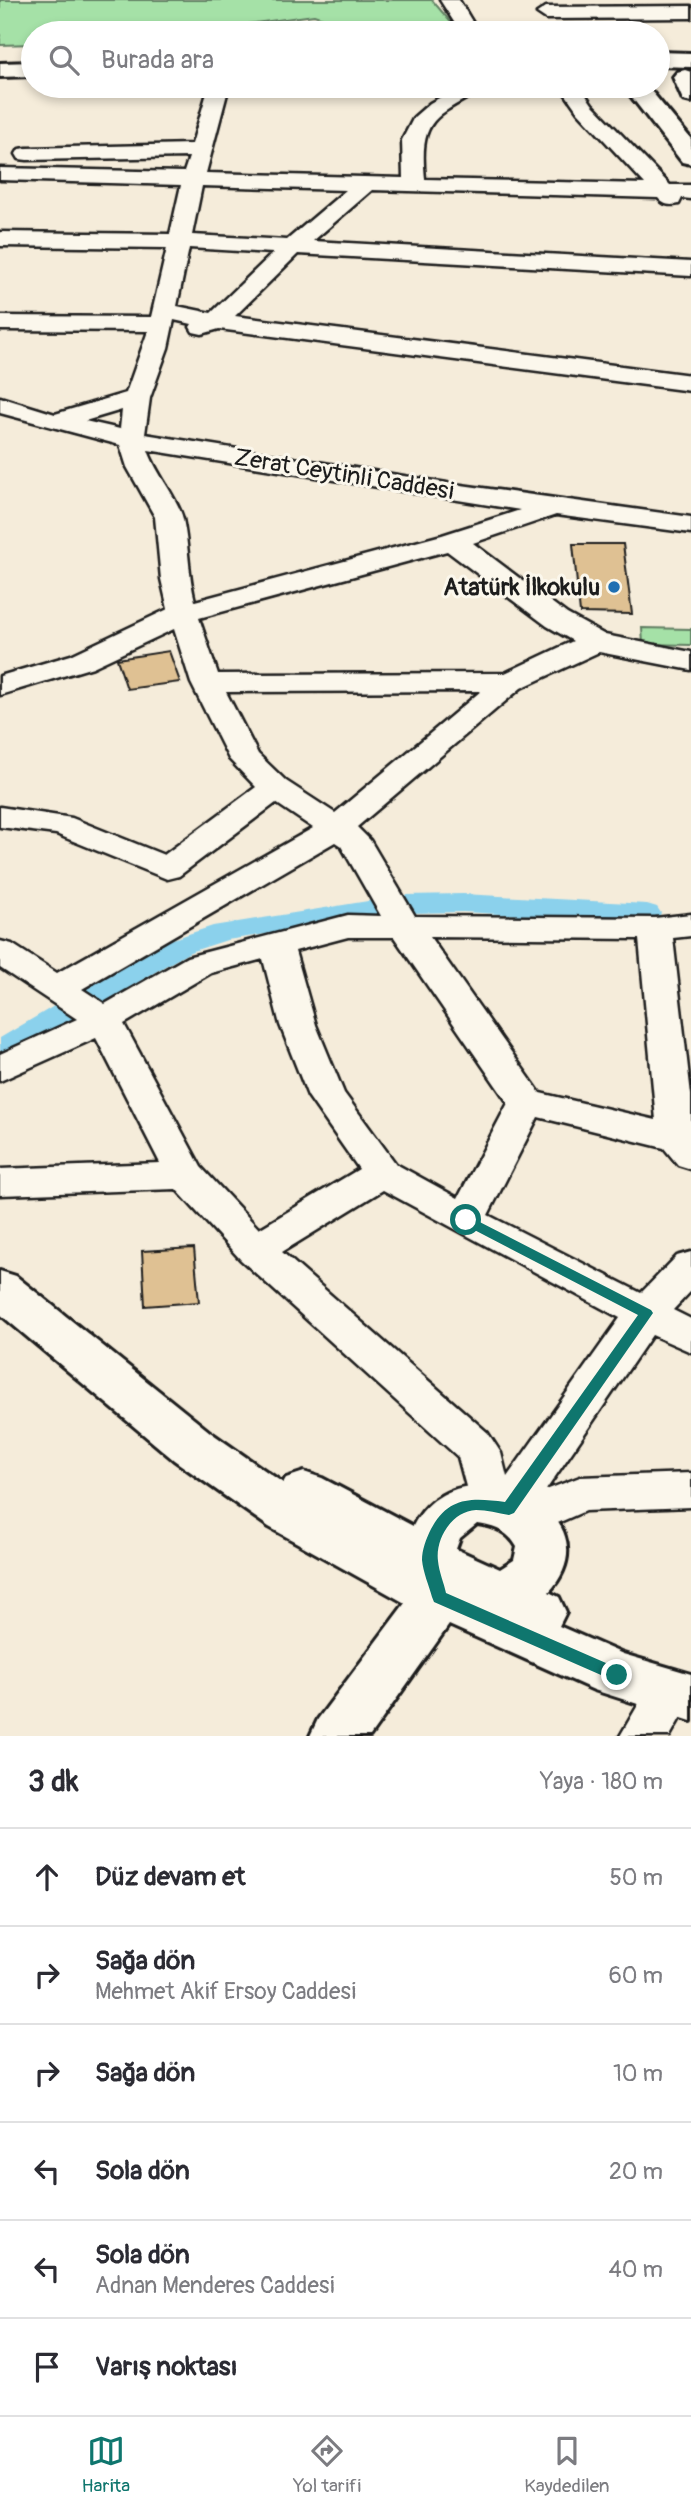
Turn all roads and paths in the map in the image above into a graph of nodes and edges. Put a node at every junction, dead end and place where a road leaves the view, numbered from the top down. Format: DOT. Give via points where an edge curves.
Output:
graph roads {
  1 [pos="449,0"];
  2 [pos="610,6"];
  3 [pos="543,7"];
  4 [pos="691,12"];
  5 [pos="464,21"];
  6 [pos="557,21"];
  7 [pos="21,69"];
  8 [pos="0,70"];
  9 [pos="21,83"];
  10 [pos="0,84"];
  11 [pos="216,98"];
  12 [pos="455,98"];
  13 [pos="578,98"];
  14 [pos="638,98"];
  15 [pos="201,150"];
  16 [pos="0,155"];
  17 [pos="691,157"];
  18 [pos="0,174"];
  19 [pos="193,179"];
  20 [pos="366,184"];
  21 [pos="415,186"];
  22 [pos="662,192"];
  23 [pos="691,192"];
  24 [pos="691,215"];
  25 [pos="0,239"];
  26 [pos="181,241"];
  27 [pos="290,249"];
  28 [pos="691,270"];
  29 [pos="216,321"];
  30 [pos="0,323"];
  31 [pos="161,328"];
  32 [pos="691,383"];
  33 [pos="137,398"];
  34 [pos="0,405"];
  35 [pos="0,418"];
  36 [pos="52,423"];
  37 [pos="131,440"];
  38 [pos="554,508"];
  39 [pos="691,525"];
  40 [pos="452,541"];
  41 [pos="183,613"];
  42 [pos="596,642"];
  43 [pos="691,661"];
  44 [pos="510,682"];
  45 [pos="206,683"];
  46 [pos="0,686"];
  47 [pos="275,788"];
  48 [pos="0,817"];
  49 [pos="338,827"];
  50 [pos="396,911"];
  51 [pos="691,925"];
  52 [pos="655,929"];
  53 [pos="276,944"];
  54 [pos="0,952"];
  55 [pos="58,988"];
  56 [pos="104,1020"];
  57 [pos="0,1069"];
  58 [pos="527,1102"];
  59 [pos="684,1147"];
  60 [pos="382,1173"];
  61 [pos="186,1175"];
  62 [pos="0,1182"];
  63 [pos="466,1220"];
  64 [pos="255,1250"];
  65 [pos="687,1277"];
  66 [pos="0,1288"];
  67 [pos="646,1313"];
  68 [pos="691,1337"];
  69 [pos="192,1446"];
  70 [pos="691,1490"];
  71 [pos="515,1502"];
  72 [pos="425,1557"];
  73 [pos="527,1594"];
  74 [pos="682,1694"];
  75 [pos="338,1736"];
  76 [pos="644,1736"];
  1 -- 5 [label="street"];
  2 -- 3 [label="street"];
  2 -- 4 [label="street"];
  3 -- 6 [label="street"];
  7 -- 8 [label="main road"];
  9 -- 10 [label="main road"];
  11 -- 15 [label="street"];
  12 -- 21 [label="street" via="419,124 413,138"];
  13 -- 22 [label="street"];
  14 -- 17 [label="main road" via="664,119"];
  15 -- 16 [label="street"];
  15 -- 19 [label="street"];
  18 -- 19 [label="street"];
  19 -- 20 [label="street"];
  19 -- 26 [label="street"];
  20 -- 21 [label="street"];
  20 -- 27 [label="street"];
  21 -- 22 [label="street"];
  22 -- 23 [label="street"];
  22 -- 24 [label="street"];
  25 -- 26 [label="street"];
  26 -- 27 [label="street"];
  26 -- 31 [label="street"];
  27 -- 28 [label="street"];
  27 -- 29 [label="street"];
  29 -- 31 [label="street"];
  29 -- 31 [label="street"];
  29 -- 32 [label="street"];
  30 -- 31 [label="street"];
  31 -- 33 [label="street"];
  33 -- 36 [label="street"];
  33 -- 37 [label="street"];
  34 -- 36 [label="street, Zerat Ceytinli Caddesi"];
  35 -- 36 [label="street"];
  36 -- 37 [label="street, Zerat Ceytinli Caddesi"];
  37 -- 38 [label="street, Zerat Ceytinli Caddesi"];
  37 -- 41 [label="street" via="140,467 166,509"];
  38 -- 39 [label="street, Zerat Ceytinli Caddesi"];
  38 -- 40 [label="street"];
  40 -- 41 [label="street"];
  40 -- 42 [label="street" via="557,620"];
  41 -- 45 [label="street"];
  41 -- 46 [label="street" via="82,661"];
  42 -- 43 [label="street"];
  42 -- 44 [label="street"];
  44 -- 45 [label="street"];
  44 -- 49 [label="street"];
  45 -- 47 [label="street" via="233,740"];
  47 -- 48 [label="street" via="167,869 71,829"];
  47 -- 49 [label="street"];
  49 -- 50 [label="street" via="359,847"];
  49 -- 55 [label="street"];
  50 -- 52 [label="street"];
  50 -- 53 [label="street"];
  50 -- 58 [label="street"];
  51 -- 52 [label="street"];
  52 -- 59 [label="street"];
  53 -- 56 [label="street" via="199,965"];
  53 -- 60 [label="street" via="298,1024 327,1096"];
  54 -- 55 [label="street"];
  55 -- 56 [label="street"];
  56 -- 57 [label="street"];
  56 -- 61 [label="street"];
  58 -- 59 [label="street"];
  58 -- 63 [label="street"];
  60 -- 63 [label="street"];
  60 -- 64 [label="street"];
  61 -- 62 [label="street"];
  61 -- 64 [label="street"];
  63 -- 67 [label="street"];
  64 -- 71 [label="street" via="478,1450"];
  65 -- 67 [label="street"];
  66 -- 69 [label="main road"];
  67 -- 68 [label="street"];
  67 -- 71 [label="street"];
  69 -- 72 [label="main road" via="293,1486"];
  69 -- 72 [label="main road" via="284,1511"];
  70 -- 71 [label="street" via="580,1494"];
  71 -- 72 [label="main road" via="457,1509 444,1519"];
  71 -- 73 [label="main road" via="541,1538 540,1560"];
  72 -- 73 [label="main road"];
  72 -- 74 [label="main road" via="613,1674"];
  72 -- 75 [label="main road"];
  73 -- 74 [label="main road" via="632,1655"];
  74 -- 76 [label="street"];
}
